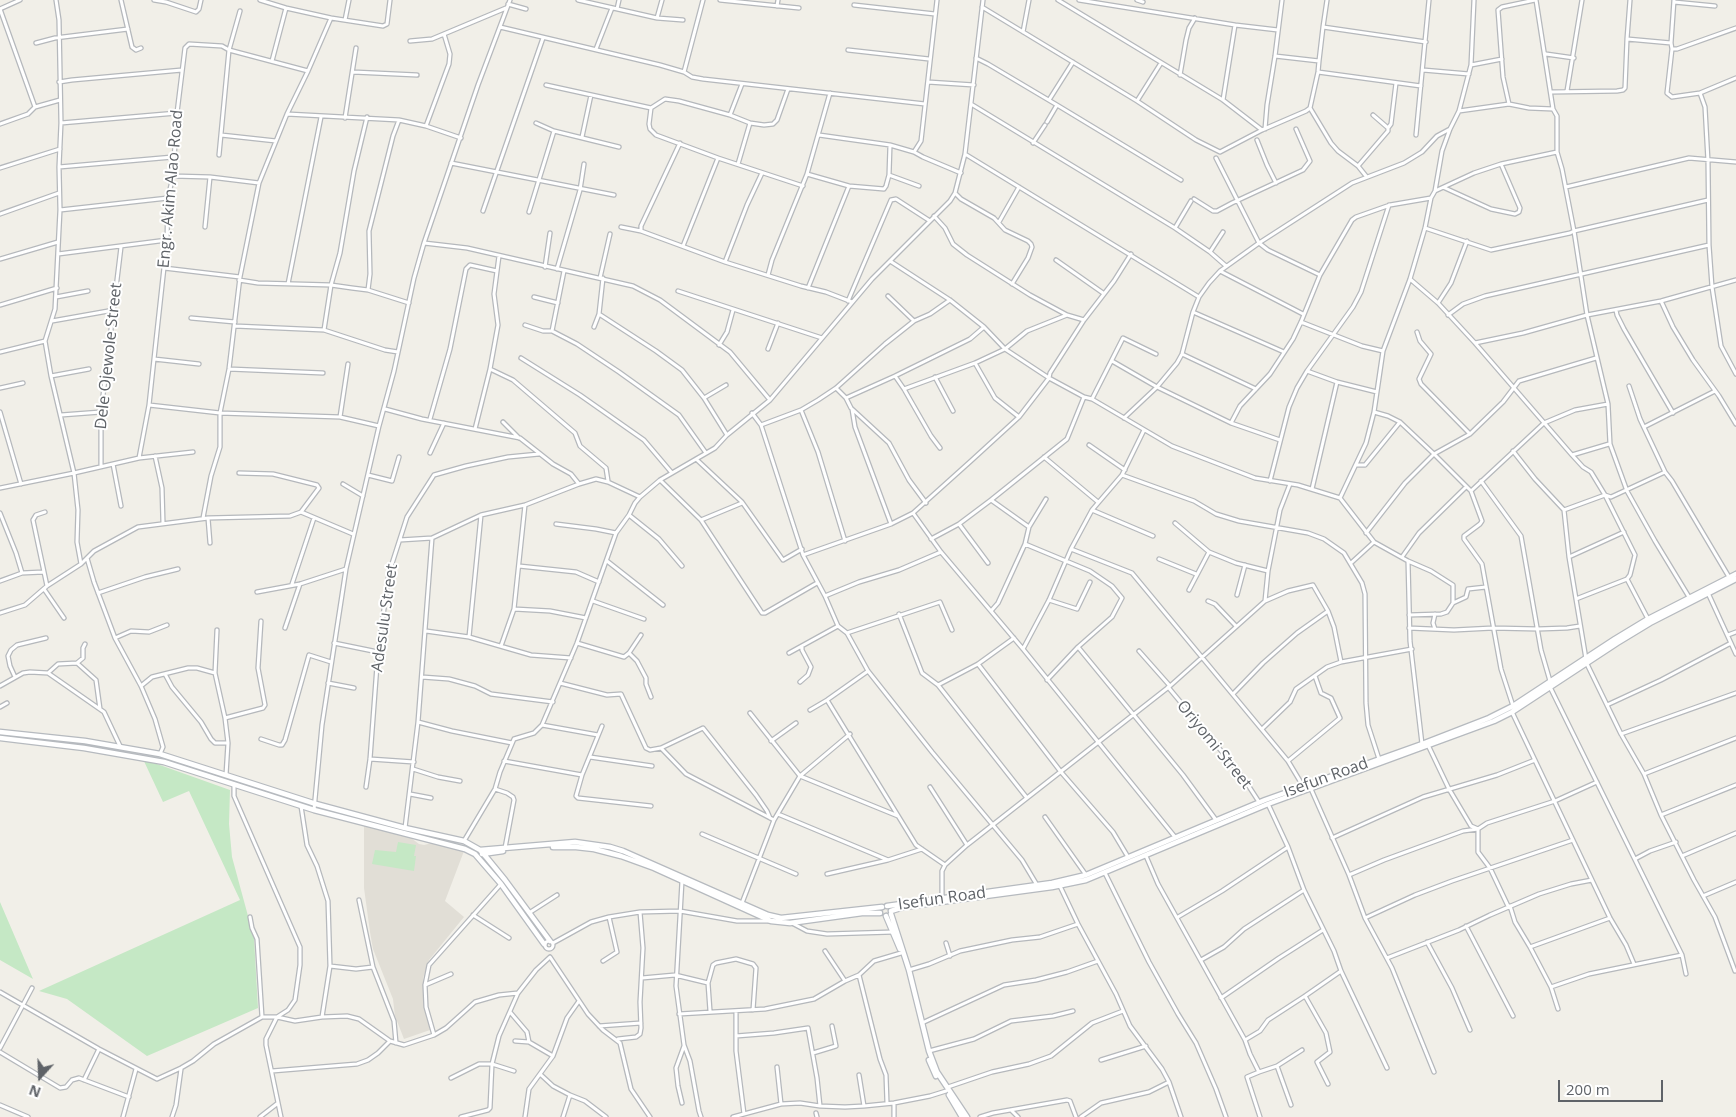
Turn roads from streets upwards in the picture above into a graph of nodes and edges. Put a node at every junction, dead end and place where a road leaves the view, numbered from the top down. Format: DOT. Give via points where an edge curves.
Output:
graph roads {
  1 [pos="20,0"];
  2 [pos="56,0"];
  3 [pos="121,0"];
  4 [pos="154,0"];
  5 [pos="201,0"];
  6 [pos="260,0"];
  7 [pos="349,0"];
  8 [pos="390,0"];
  9 [pos="510,0"];
  10 [pos="578,0"];
  11 [pos="619,0"];
  12 [pos="662,0"];
  13 [pos="703,0"];
  14 [pos="720,0"];
  15 [pos="778,0"];
  16 [pos="937,0"];
  17 [pos="983,0"];
  18 [pos="1030,0"];
  19 [pos="1058,0"];
  20 [pos="1079,0"];
  21 [pos="1137,0"];
  22 [pos="1282,0"];
  23 [pos="1327,0"];
  24 [pos="1429,0"];
  25 [pos="1474,0"];
  26 [pos="1536,0"];
  27 [pos="1582,0"];
  28 [pos="1630,0"];
  29 [pos="1674,1"];
  30 [pos="1106,2"];
  31 [pos="1143,2"];
  32 [pos="854,5"];
  33 [pos="508,6"];
  34 [pos="777,6"];
  35 [pos="1715,6"];
  36 [pos="982,7"];
  37 [pos="286,8"];
  38 [pos="799,8"];
  39 [pos="0,9"];
  40 [pos="526,9"];
  41 [pos="614,9"];
  42 [pos="240,10"];
  43 [pos="935,14"];
  44 [pos="330,18"];
  45 [pos="657,18"];
  46 [pos="1194,18"];
  47 [pos="346,20"];
  48 [pos="683,20"];
  49 [pos="1235,25"];
  50 [pos="500,27"];
  51 [pos="1323,27"];
  52 [pos="1736,28"];
  53 [pos="128,29"];
  54 [pos="1278,30"];
  55 [pos="1023,32"];
  56 [pos="444,34"];
  57 [pos="59,38"];
  58 [pos="543,38"];
  59 [pos="1627,38"];
  60 [pos="410,41"];
  61 [pos="1426,42"];
  62 [pos="36,43"];
  63 [pos="1671,44"];
  64 [pos="141,48"];
  65 [pos="356,48"];
  66 [pos="1672,49"];
  67 [pos="229,50"];
  68 [pos="596,50"];
  69 [pos="848,50"];
  70 [pos="1546,54"];
  71 [pos="1275,56"];
  72 [pos="976,58"];
  73 [pos="1574,58"];
  74 [pos="930,59"];
  75 [pos="1502,59"];
  76 [pos="272,60"];
  77 [pos="1319,61"];
  78 [pos="1073,62"];
  79 [pos="1161,63"];
  80 [pos="1471,65"];
  81 [pos="182,70"];
  82 [pos="1423,70"];
  83 [pos="308,71"];
  84 [pos="353,72"];
  85 [pos="684,72"];
  86 [pos="1318,72"];
  87 [pos="1469,74"];
  88 [pos="417,75"];
  89 [pos="1180,75"];
  90 [pos="1736,78"];
  91 [pos="59,82"];
  92 [pos="928,82"];
  93 [pos="1396,83"];
  94 [pos="742,84"];
  95 [pos="546,85"];
  96 [pos="974,85"];
  97 [pos="1421,86"];
  98 [pos="788,89"];
  99 [pos="1567,91"];
  100 [pos="1552,92"];
  101 [pos="830,93"];
  102 [pos="1700,93"];
  103 [pos="590,95"];
  104 [pos="60,100"];
  105 [pos="1049,100"];
  106 [pos="1223,100"];
  107 [pos="1137,101"];
  108 [pos="925,104"];
  109 [pos="971,104"];
  110 [pos="1508,104"];
  111 [pos="1057,105"];
  112 [pos="35,107"];
  113 [pos="651,108"];
  114 [pos="1310,108"];
  115 [pos="1553,110"];
  116 [pos="1459,111"];
  117 [pos="177,112"];
  118 [pos="287,114"];
  119 [pos="730,115"];
  120 [pos="1373,115"];
  121 [pos="321,117"];
  122 [pos="367,117"];
  123 [pos="345,118"];
  124 [pos="399,120"];
  125 [pos="61,123"];
  126 [pos="536,123"];
  127 [pos="750,123"];
  128 [pos="0,124"];
  129 [pos="426,126"];
  130 [pos="1388,128"];
  131 [pos="1296,129"];
  132 [pos="1450,129"];
  133 [pos="1264,130"];
  134 [pos="554,131"];
  135 [pos="221,135"];
  136 [pos="819,135"];
  137 [pos="1416,135"];
  138 [pos="582,137"];
  139 [pos="460,138"];
  140 [pos="1257,140"];
  141 [pos="276,141"];
  142 [pos="680,143"];
  143 [pos="1033,143"];
  144 [pos="890,145"];
  145 [pos="619,148"];
  146 [pos="60,150"];
  147 [pos="914,152"];
  148 [pos="1557,152"];
  149 [pos="965,154"];
  150 [pos="220,155"];
  151 [pos="173,157"];
  152 [pos="718,158"];
  153 [pos="1216,158"];
  154 [pos="1708,161"];
  155 [pos="1736,162"];
  156 [pos="451,163"];
  157 [pos="584,164"];
  158 [pos="738,164"];
  159 [pos="1501,164"];
  160 [pos="1358,166"];
  161 [pos="59,167"];
  162 [pos="0,168"];
  163 [pos="496,173"];
  164 [pos="762,173"];
  165 [pos="962,173"];
  166 [pos="807,174"];
  167 [pos="889,175"];
  168 [pos="173,176"];
  169 [pos="1366,176"];
  170 [pos="210,177"];
  171 [pos="1181,180"];
  172 [pos="539,181"];
  173 [pos="259,183"];
  174 [pos="1276,183"];
  175 [pos="803,186"];
  176 [pos="849,186"];
  177 [pos="919,186"];
  178 [pos="1019,187"];
  179 [pos="1566,187"];
  180 [pos="1445,188"];
  181 [pos="580,190"];
  182 [pos="1435,191"];
  183 [pos="59,193"];
  184 [pos="955,193"];
  185 [pos="614,196"];
  186 [pos="168,198"];
  187 [pos="1431,198"];
  188 [pos="1708,200"];
  189 [pos="1238,201"];
  190 [pos="1390,205"];
  191 [pos="60,210"];
  192 [pos="483,211"];
  193 [pos="529,212"];
  194 [pos="0,214"];
  195 [pos="934,216"];
  196 [pos="930,221"];
  197 [pos="999,222"];
  198 [pos="205,226"];
  199 [pos="621,227"];
  200 [pos="1175,228"];
  201 [pos="1425,228"];
  202 [pos="641,231"];
  203 [pos="1574,231"];
  204 [pos="1224,232"];
  205 [pos="550,233"];
  206 [pos="610,234"];
  207 [pos="167,240"];
  208 [pos="1467,241"];
  209 [pos="58,242"];
  210 [pos="424,243"];
  211 [pos="1258,243"];
  212 [pos="1709,244"];
  213 [pos="121,246"];
  214 [pos="683,246"];
  215 [pos="1210,252"];
  216 [pos="58,254"];
  217 [pos="1131,254"];
  218 [pos="499,256"];
  219 [pos="0,259"];
  220 [pos="1056,260"];
  221 [pos="890,261"];
  222 [pos="725,262"];
  223 [pos="1226,266"];
  224 [pos="545,267"];
  225 [pos="164,268"];
  226 [pos="557,269"];
  227 [pos="496,271"];
  228 [pos="564,271"];
  229 [pos="1220,271"];
  230 [pos="1580,274"];
  231 [pos="768,275"];
  232 [pos="1320,275"];
  233 [pos="602,278"];
  234 [pos="240,279"];
  235 [pos="1410,279"];
  236 [pos="1736,280"];
  237 [pos="288,284"];
  238 [pos="1012,284"];
  239 [pos="331,285"];
  240 [pos="1712,287"];
  241 [pos="56,288"];
  242 [pos="808,288"];
  243 [pos="368,290"];
  244 [pos="88,291"];
  245 [pos="678,291"];
  246 [pos="1104,293"];
  247 [pos="888,296"];
  248 [pos="56,297"];
  249 [pos="534,297"];
  250 [pos="1199,297"];
  251 [pos="950,300"];
  252 [pos="1661,301"];
  253 [pos="850,302"];
  254 [pos="409,303"];
  255 [pos="558,303"];
  256 [pos="1438,303"];
  257 [pos="0,305"];
  258 [pos="114,310"];
  259 [pos="733,310"];
  260 [pos="1616,310"];
  261 [pos="1193,312"];
  262 [pos="599,314"];
  263 [pos="1303,314"];
  264 [pos="1448,314"];
  265 [pos="1067,315"];
  266 [pos="1587,315"];
  267 [pos="191,318"];
  268 [pos="1084,320"];
  269 [pos="914,321"];
  270 [pos="52,322"];
  271 [pos="1301,322"];
  272 [pos="778,323"];
  273 [pos="235,324"];
  274 [pos="525,325"];
  275 [pos="594,326"];
  276 [pos="984,327"];
  277 [pos="324,330"];
  278 [pos="552,331"];
  279 [pos="1417,332"];
  280 [pos="1333,335"];
  281 [pos="822,338"];
  282 [pos="45,341"];
  283 [pos="1475,343"];
  284 [pos="720,345"];
  285 [pos="768,348"];
  286 [pos="1005,348"];
  287 [pos="1383,351"];
  288 [pos="0,352"];
  289 [pos="398,352"];
  290 [pos="1284,352"];
  291 [pos="1156,354"];
  292 [pos="1182,354"];
  293 [pos="521,358"];
  294 [pos="1596,358"];
  295 [pos="154,359"];
  296 [pos="1112,361"];
  297 [pos="975,363"];
  298 [pos="199,364"];
  299 [pos="348,364"];
  300 [pos="90,369"];
  301 [pos="229,369"];
  302 [pos="490,369"];
  303 [pos="1307,371"];
  304 [pos="322,373"];
  305 [pos="1736,374"];
  306 [pos="51,376"];
  307 [pos="895,376"];
  308 [pos="935,377"];
  309 [pos="1049,378"];
  310 [pos="1338,382"];
  311 [pos="23,383"];
  312 [pos="726,385"];
  313 [pos="1630,386"];
  314 [pos="1157,387"];
  315 [pos="0,388"];
  316 [pos="836,388"];
  317 [pos="1256,388"];
  318 [pos="1512,388"];
  319 [pos="904,389"];
  320 [pos="1715,391"];
  321 [pos="1377,392"];
  322 [pos="1084,397"];
  323 [pos="704,398"];
  324 [pos="846,398"];
  325 [pos="1092,399"];
  326 [pos="770,400"];
  327 [pos="1608,404"];
  328 [pos="148,405"];
  329 [pos="851,408"];
  330 [pos="384,409"];
  331 [pos="801,410"];
  332 [pos="953,411"];
  333 [pos="0,412"];
  334 [pos="101,412"];
  335 [pos="1374,412"];
  336 [pos="1673,412"];
  337 [pos="220,413"];
  338 [pos="752,413"];
  339 [pos="61,415"];
  340 [pos="340,417"];
  341 [pos="1019,417"];
  342 [pos="1124,418"];
  343 [pos="430,420"];
  344 [pos="503,422"];
  345 [pos="1400,422"];
  346 [pos="444,423"];
  347 [pos="1231,423"];
  348 [pos="1544,423"];
  349 [pos="1736,424"];
  350 [pos="761,425"];
  351 [pos="379,426"];
  352 [pos="1644,427"];
  353 [pos="475,429"];
  354 [pos="1144,430"];
  355 [pos="1470,434"];
  356 [pos="727,435"];
  357 [pos="520,438"];
  358 [pos="1280,440"];
  359 [pos="1610,444"];
  360 [pos="1089,445"];
  361 [pos="940,448"];
  362 [pos="1513,451"];
  363 [pos="193,452"];
  364 [pos="430,453"];
  365 [pos="706,453"];
  366 [pos="539,454"];
  367 [pos="1434,454"];
  368 [pos="1572,455"];
  369 [pos="155,456"];
  370 [pos="399,457"];
  371 [pos="1044,457"];
  372 [pos="139,458"];
  373 [pos="696,459"];
  374 [pos="112,464"];
  375 [pos="1356,465"];
  376 [pos="101,466"];
  377 [pos="1124,470"];
  378 [pos="1665,472"];
  379 [pos="74,473"];
  380 [pos="238,473"];
  381 [pos="672,473"];
  382 [pos="368,475"];
  383 [pos="1122,475"];
  384 [pos="660,480"];
  385 [pos="1481,480"];
  386 [pos="1270,481"];
  387 [pos="608,482"];
  388 [pos="21,484"];
  389 [pos="342,484"];
  390 [pos="579,484"];
  391 [pos="1290,484"];
  392 [pos="1466,487"];
  393 [pos="0,488"];
  394 [pos="1312,489"];
  395 [pos="1471,491"];
  396 [pos="1627,491"];
  397 [pos="1605,495"];
  398 [pos="363,496"];
  399 [pos="640,497"];
  400 [pos="1340,498"];
  401 [pos="1046,499"];
  402 [pos="991,500"];
  403 [pos="742,502"];
  404 [pos="1098,502"];
  405 [pos="926,503"];
  406 [pos="525,505"];
  407 [pos="121,506"];
  408 [pos="1092,510"];
  409 [pos="1564,510"];
  410 [pos="45,512"];
  411 [pos="301,512"];
  412 [pos="0,513"];
  413 [pos="913,513"];
  414 [pos="481,515"];
  415 [pos="630,515"];
  416 [pos="202,518"];
  417 [pos="208,518"];
  418 [pos="314,518"];
  419 [pos="701,520"];
  420 [pos="163,523"];
  421 [pos="1175,523"];
  422 [pos="556,524"];
  423 [pos="891,524"];
  424 [pos="959,524"];
  425 [pos="1277,526"];
  426 [pos="1029,527"];
  427 [pos="1624,532"];
  428 [pos="616,533"];
  429 [pos="1366,533"];
  430 [pos="353,534"];
  431 [pos="1154,536"];
  432 [pos="432,538"];
  433 [pos="932,539"];
  434 [pos="400,540"];
  435 [pos="845,541"];
  436 [pos="210,542"];
  437 [pos="1374,542"];
  438 [pos="1025,544"];
  439 [pos="1071,548"];
  440 [pos="802,549"];
  441 [pos="942,552"];
  442 [pos="1209,552"];
  443 [pos="803,555"];
  444 [pos="1402,557"];
  445 [pos="1569,557"];
  446 [pos="87,558"];
  447 [pos="1159,559"];
  448 [pos="606,560"];
  449 [pos="1066,560"];
  450 [pos="1408,561"];
  451 [pos="1351,563"];
  452 [pos="81,564"];
  453 [pos="988,564"];
  454 [pos="519,566"];
  455 [pos="682,566"];
  456 [pos="1245,566"];
  457 [pos="346,568"];
  458 [pos="178,569"];
  459 [pos="1268,571"];
  460 [pos="43,572"];
  461 [pos="22,574"];
  462 [pos="1196,574"];
  463 [pos="1736,574"];
  464 [pos="1729,577"];
  465 [pos="1627,579"];
  466 [pos="1736,579"];
  467 [pos="0,581"];
  468 [pos="599,582"];
  469 [pos="1090,582"];
  470 [pos="817,583"];
  471 [pos="292,584"];
  472 [pos="300,584"];
  473 [pos="1486,587"];
  474 [pos="46,588"];
  475 [pos="1189,590"];
  476 [pos="256,592"];
  477 [pos="98,594"];
  478 [pos="1708,594"];
  479 [pos="1237,595"];
  480 [pos="825,596"];
  481 [pos="1689,597"];
  482 [pos="1576,599"];
  483 [pos="1050,600"];
  484 [pos="593,601"];
  485 [pos="1208,601"];
  486 [pos="1265,601"];
  487 [pos="1453,603"];
  488 [pos="663,605"];
  489 [pos="514,610"];
  490 [pos="991,611"];
  491 [pos="1328,611"];
  492 [pos="0,613"];
  493 [pos="899,614"];
  494 [pos="1435,614"];
  495 [pos="1409,615"];
  496 [pos="64,618"];
  497 [pos="586,618"];
  498 [pos="644,619"];
  499 [pos="1648,619"];
  500 [pos="261,620"];
  501 [pos="167,626"];
  502 [pos="838,626"];
  503 [pos="1236,626"];
  504 [pos="1580,626"];
  505 [pos="285,628"];
  506 [pos="1409,628"];
  507 [pos="1494,628"];
  508 [pos="1435,629"];
  509 [pos="1538,629"];
  510 [pos="217,630"];
  511 [pos="952,630"];
  512 [pos="426,631"];
  513 [pos="1736,632"];
  514 [pos="847,633"];
  515 [pos="641,635"];
  516 [pos="1728,635"];
  517 [pos="469,637"];
  518 [pos="46,638"];
  519 [pos="115,638"];
  520 [pos="1014,638"];
  521 [pos="334,643"];
  522 [pos="577,643"];
  523 [pos="1731,643"];
  524 [pos="85,644"];
  525 [pos="501,646"];
  526 [pos="802,647"];
  527 [pos="1078,647"];
  528 [pos="1023,649"];
  529 [pos="1412,649"];
  530 [pos="1139,651"];
  531 [pos="378,652"];
  532 [pos="628,653"];
  533 [pos="789,653"];
  534 [pos="1736,654"];
  535 [pos="1201,657"];
  536 [pos="1366,657"];
  537 [pos="571,658"];
  538 [pos="1587,661"];
  539 [pos="331,662"];
  540 [pos="1341,662"];
  541 [pos="77,663"];
  542 [pos="978,664"];
  543 [pos="868,671"];
  544 [pos="48,673"];
  545 [pos="214,673"];
  546 [pos="166,674"];
  547 [pos="1315,676"];
  548 [pos="15,677"];
  549 [pos="422,677"];
  550 [pos="1047,680"];
  551 [pos="800,682"];
  552 [pos="328,683"];
  553 [pos="560,683"];
  554 [pos="1550,684"];
  555 [pos="938,685"];
  556 [pos="0,686"];
  557 [pos="141,686"];
  558 [pos="1169,687"];
  559 [pos="354,688"];
  560 [pos="1736,693"];
  561 [pos="1233,694"];
  562 [pos="651,697"];
  563 [pos="827,700"];
  564 [pos="553,702"];
  565 [pos="7,703"];
  566 [pos="1607,705"];
  567 [pos="0,706"];
  568 [pos="1513,706"];
  569 [pos="100,709"];
  570 [pos="810,710"];
  571 [pos="1512,712"];
  572 [pos="750,713"];
  573 [pos="1133,715"];
  574 [pos="225,718"];
  575 [pos="418,722"];
  576 [pos="796,722"];
  577 [pos="542,726"];
  578 [pos="602,726"];
  579 [pos="1262,729"];
  580 [pos="0,732"];
  581 [pos="850,734"];
  582 [pos="1621,734"];
  583 [pos="598,735"];
  584 [pos="0,738"];
  585 [pos="1736,738"];
  586 [pos="260,739"];
  587 [pos="771,741"];
  588 [pos="228,743"];
  589 [pos="512,743"];
  590 [pos="1098,743"];
  591 [pos="1425,744"];
  592 [pos="120,746"];
  593 [pos="661,748"];
  594 [pos="160,754"];
  595 [pos="590,757"];
  596 [pos="370,758"];
  597 [pos="1379,759"];
  598 [pos="1535,760"];
  599 [pos="504,761"];
  600 [pos="1288,761"];
  601 [pos="414,762"];
  602 [pos="652,766"];
  603 [pos="413,769"];
  604 [pos="1061,772"];
  605 [pos="1644,774"];
  606 [pos="582,775"];
  607 [pos="226,776"];
  608 [pos="800,776"];
  609 [pos="460,781"];
  610 [pos="1597,782"];
  611 [pos="234,784"];
  612 [pos="1736,785"];
  613 [pos="1303,786"];
  614 [pos="930,787"];
  615 [pos="366,788"];
  616 [pos="495,789"];
  617 [pos="1311,789"];
  618 [pos="1449,789"];
  619 [pos="410,794"];
  620 [pos="431,798"];
  621 [pos="1028,798"];
  622 [pos="1555,800"];
  623 [pos="1259,803"];
  624 [pos="316,804"];
  625 [pos="1268,804"];
  626 [pos="301,806"];
  627 [pos="651,806"];
  628 [pos="314,810"];
  629 [pos="778,814"];
  630 [pos="1661,815"];
  631 [pos="899,816"];
  632 [pos="1045,817"];
  633 [pos="770,818"];
  634 [pos="774,820"];
  635 [pos="1216,820"];
  636 [pos="994,826"];
  637 [pos="405,828"];
  638 [pos="1478,829"];
  639 [pos="1736,833"];
  640 [pos="702,834"];
  641 [pos="1175,837"];
  642 [pos="1332,838"];
  643 [pos="1573,840"];
  644 [pos="464,841"];
  645 [pos="1676,842"];
  646 [pos="967,845"];
  647 [pos="1288,847"];
  648 [pos="505,848"];
  649 [pos="922,849"];
  650 [pos="481,852"];
  651 [pos="1146,856"];
  652 [pos="1682,856"];
  653 [pos="1128,857"];
  654 [pos="759,859"];
  655 [pos="1635,859"];
  656 [pos="888,860"];
  657 [pos="945,865"];
  658 [pos="1490,868"];
  659 [pos="1105,873"];
  660 [pos="796,874"];
  661 [pos="827,874"];
  662 [pos="1086,874"];
  663 [pos="1349,875"];
  664 [pos="1592,880"];
  665 [pos="682,881"];
  666 [pos="1736,882"];
  667 [pos="501,884"];
  668 [pos="1059,884"];
  669 [pos="1037,885"];
  670 [pos="1304,890"];
  671 [pos="557,896"];
  672 [pos="1703,896"];
  673 [pos="942,898"];
  674 [pos="359,900"];
  675 [pos="742,903"];
  676 [pos="1510,906"];
  677 [pos="885,907"];
  678 [pos="640,912"];
  679 [pos="680,912"];
  680 [pos="529,913"];
  681 [pos="880,913"];
  682 [pos="889,914"];
  683 [pos="473,916"];
  684 [pos="250,917"];
  685 [pos="609,917"];
  686 [pos="1178,917"];
  687 [pos="1365,918"];
  688 [pos="1610,918"];
  689 [pos="771,921"];
  690 [pos="790,923"];
  691 [pos="1078,924"];
  692 [pos="1466,926"];
  693 [pos="1323,930"];
  694 [pos="894,932"];
  695 [pos="509,938"];
  696 [pos="551,942"];
  697 [pos="1427,942"];
  698 [pos="946,943"];
  699 [pos="544,944"];
  700 [pos="1530,947"];
  701 [pos="549,949"];
  702 [pos="825,951"];
  703 [pos="901,953"];
  704 [pos="1682,955"];
  705 [pos="950,956"];
  706 [pos="550,957"];
  707 [pos="1387,958"];
  708 [pos="1201,960"];
  709 [pos="603,961"];
  710 [pos="1098,961"];
  711 [pos="1634,964"];
  712 [pos="330,966"];
  713 [pos="374,967"];
  714 [pos="909,970"];
  715 [pos="1341,971"];
  716 [pos="1735,971"];
  717 [pos="451,974"];
  718 [pos="1686,974"];
  719 [pos="676,975"];
  720 [pos="859,975"];
  721 [pos="642,978"];
  722 [pos="845,980"];
  723 [pos="708,983"];
  724 [pos="425,985"];
  725 [pos="32,988"];
  726 [pos="1550,988"];
  727 [pos="0,992"];
  728 [pos="518,992"];
  729 [pos="1305,996"];
  730 [pos="1221,998"];
  731 [pos="580,1001"];
  732 [pos="22,1005"];
  733 [pos="1558,1009"];
  734 [pos="753,1010"];
  735 [pos="710,1011"];
  736 [pos="736,1011"];
  737 [pos="1123,1011"];
  738 [pos="510,1012"];
  739 [pos="1073,1012"];
  740 [pos="679,1014"];
  741 [pos="1513,1016"];
  742 [pos="277,1017"];
  743 [pos="322,1017"];
  744 [pos="262,1018"];
  745 [pos="641,1023"];
  746 [pos="922,1023"];
  747 [pos="599,1026"];
  748 [pos="832,1026"];
  749 [pos="1470,1030"];
  750 [pos="434,1035"];
  751 [pos="736,1036"];
  752 [pos="618,1040"];
  753 [pos="1245,1040"];
  754 [pos="390,1041"];
  755 [pos="515,1041"];
  756 [pos="530,1042"];
  757 [pos="396,1043"];
  758 [pos="684,1045"];
  759 [pos="1146,1046"];
  760 [pos="0,1048"];
  761 [pos="99,1049"];
  762 [pos="1302,1050"];
  763 [pos="929,1051"];
  764 [pos="0,1052"];
  765 [pos="813,1053"];
  766 [pos="553,1056"];
  767 [pos="1101,1060"];
  768 [pos="492,1064"];
  769 [pos="1277,1066"];
  770 [pos="777,1067"];
  771 [pos="181,1068"];
  772 [pos="1387,1068"];
  773 [pos="136,1069"];
  774 [pos="272,1071"];
  775 [pos="514,1071"];
  776 [pos="1259,1072"];
  777 [pos="1434,1072"];
  778 [pos="540,1074"];
  779 [pos="859,1075"];
  780 [pos="452,1078"];
  781 [pos="84,1080"];
  782 [pos="1169,1082"];
  783 [pos="1328,1084"];
  784 [pos="947,1089"];
  785 [pos="570,1096"];
  786 [pos="129,1097"];
  787 [pos="278,1102"];
  788 [pos="682,1103"];
  789 [pos="887,1103"];
  790 [pos="894,1103"];
  791 [pos="781,1104"];
  792 [pos="0,1105"];
  793 [pos="1291,1105"];
  794 [pos="820,1106"];
  795 [pos="864,1106"];
  796 [pos="1011,1110"];
  797 [pos="744,1114"];
  798 [pos="28,1117"];
  799 [pos="123,1117"];
  800 [pos="172,1117"];
  801 [pos="260,1117"];
  802 [pos="281,1117"];
  803 [pos="461,1117"];
  804 [pos="525,1117"];
  805 [pos="563,1117"];
  806 [pos="606,1117"];
  807 [pos="650,1117"];
  808 [pos="702,1117"];
  809 [pos="733,1117"];
  810 [pos="894,1117"];
  811 [pos="962,1117"];
  812 [pos="966,1117"];
  813 [pos="980,1117"];
  814 [pos="1018,1117"];
  815 [pos="1076,1117"];
  816 [pos="1081,1117"];
  817 [pos="1181,1117"];
  818 [pos="1226,1117"];
  819 [pos="1260,1117"];
  1 -- 39 [label="street"];
  2 -- 57 [label="street"];
  3 -- 53 [label="street"];
  4 -- 5 [label="street" via="196,12"];
  6 -- 37 [label="street"];
  7 -- 47 [label="street"];
  8 -- 47 [label="street" via="385,25"];
  9 -- 33 [label="street"];
  10 -- 41 [label="street"];
  11 -- 41 [label="street"];
  12 -- 45 [label="street"];
  13 -- 85 [label="street"];
  14 -- 34 [label="street"];
  15 -- 34 [label="street"];
  16 -- 43 [label="street"];
  17 -- 36 [label="street"];
  18 -- 55 [label="street"];
  19 -- 79 [label="street"];
  20 -- 30 [label="street"];
  21 -- 31 [label="street"];
  22 -- 54 [label="street"];
  23 -- 51 [label="street"];
  24 -- 61 [label="street"];
  25 -- 80 [label="street"];
  26 -- 70 [label="street"];
  26 -- 75 [label="street" via="1498,10"];
  27 -- 73 [label="street"];
  28 -- 59 [label="street"];
  29 -- 35 [label="street"];
  29 -- 63 [label="street"];
  30 -- 46 [label="street"];
  32 -- 43 [label="street"];
  33 -- 40 [label="street"];
  33 -- 50 [label="street"];
  33 -- 56 [label="street"];
  34 -- 38 [label="street"];
  36 -- 55 [label="street"];
  36 -- 72 [label="street"];
  37 -- 44 [label="street"];
  37 -- 76 [label="street"];
  39 -- 112 [label="street"];
  41 -- 45 [label="street"];
  41 -- 68 [label="street"];
  42 -- 67 [label="street"];
  43 -- 74 [label="street"];
  44 -- 47 [label="street"];
  44 -- 83 [label="street"];
  45 -- 48 [label="street"];
  46 -- 49 [label="street"];
  46 -- 89 [label="street" via="1186,40"];
  49 -- 54 [label="street"];
  49 -- 106 [label="street"];
  50 -- 58 [label="street"];
  50 -- 139 [label="street"];
  51 -- 61 [label="street"];
  51 -- 77 [label="street"];
  52 -- 66 [label="street"];
  53 -- 57 [label="street"];
  53 -- 64 [label="street" via="133,49"];
  54 -- 71 [label="street"];
  55 -- 78 [label="street"];
  56 -- 60 [label="street"];
  56 -- 129 [label="street" via="450,54 449,64"];
  57 -- 62 [label="street"];
  57 -- 91 [label="street"];
  58 -- 68 [label="street"];
  58 -- 163 [label="street"];
  59 -- 63 [label="street"];
  59 -- 99 [label="street" via="1623,90"];
  61 -- 82 [label="street"];
  63 -- 66 [label="street"];
  65 -- 84 [label="street"];
  66 -- 102 [label="street" via="1668,95 1674,98"];
  67 -- 76 [label="street, Engr. Akim Alao Road"];
  67 -- 81 [label="street, Engr. Akim Alao Road" via="212,44 189,44"];
  67 -- 135 [label="street"];
  68 -- 85 [label="street"];
  69 -- 74 [label="street"];
  70 -- 73 [label="street"];
  70 -- 100 [label="street"];
  71 -- 77 [label="street"];
  71 -- 133 [label="street"];
  72 -- 96 [label="street"];
  72 -- 105 [label="street"];
  73 -- 99 [label="street"];
  74 -- 92 [label="street"];
  75 -- 80 [label="street"];
  75 -- 110 [label="street"];
  76 -- 83 [label="street, Engr. Akim Alao Road"];
  77 -- 86 [label="street"];
  78 -- 105 [label="street"];
  78 -- 107 [label="street"];
  79 -- 89 [label="street"];
  79 -- 107 [label="street"];
  80 -- 87 [label="street"];
  81 -- 91 [label="street"];
  81 -- 117 [label="street, Engr. Akim Alao Road"];
  82 -- 87 [label="street"];
  82 -- 97 [label="street"];
  83 -- 118 [label="street"];
  84 -- 88 [label="street"];
  84 -- 123 [label="street"];
  85 -- 94 [label="street" via="692,77"];
  86 -- 93 [label="street"];
  86 -- 114 [label="street"];
  87 -- 116 [label="street"];
  89 -- 106 [label="street"];
  90 -- 102 [label="street"];
  91 -- 104 [label="street"];
  92 -- 96 [label="street"];
  92 -- 108 [label="street"];
  93 -- 97 [label="street"];
  93 -- 130 [label="street"];
  94 -- 98 [label="street"];
  94 -- 119 [label="street"];
  95 -- 103 [label="street"];
  96 -- 109 [label="street"];
  97 -- 137 [label="street"];
  98 -- 101 [label="street"];
  98 -- 127 [label="street" via="773,124"];
  99 -- 100 [label="street"];
  100 -- 115 [label="street"];
  101 -- 108 [label="street"];
  101 -- 136 [label="street"];
  102 -- 154 [label="street" via="1705,107"];
  103 -- 113 [label="street"];
  103 -- 138 [label="street"];
  104 -- 112 [label="street"];
  104 -- 125 [label="street"];
  105 -- 111 [label="street"];
  106 -- 133 [label="street"];
  107 -- 133 [label="street" via="1220,152"];
  108 -- 147 [label="street" via="921,141"];
  109 -- 143 [label="street"];
  109 -- 149 [label="street"];
  110 -- 115 [label="street"];
  110 -- 116 [label="street"];
  111 -- 143 [label="street"];
  111 -- 171 [label="street"];
  112 -- 128 [label="street" via="28,114"];
  113 -- 119 [label="street" via="668,99"];
  113 -- 142 [label="street" via="650,129 656,135"];
  114 -- 133 [label="street"];
  114 -- 160 [label="street" via="1331,143"];
  115 -- 148 [label="street" via="1557,116"];
  116 -- 132 [label="street"];
  117 -- 125 [label="street"];
  117 -- 151 [label="street, Engr. Akim Alao Road"];
  118 -- 121 [label="street"];
  118 -- 141 [label="street"];
  119 -- 127 [label="street"];
  120 -- 130 [label="street"];
  121 -- 123 [label="street"];
  121 -- 237 [label="street"];
  122 -- 123 [label="street"];
  122 -- 124 [label="street"];
  122 -- 239 [label="street"];
  124 -- 129 [label="street"];
  124 -- 243 [label="street" via="369,231"];
  125 -- 146 [label="street"];
  126 -- 134 [label="street"];
  127 -- 158 [label="street"];
  129 -- 139 [label="street"];
  130 -- 160 [label="street"];
  131 -- 174 [label="street" via="1309,164"];
  132 -- 169 [label="street" via="1404,163"];
  132 -- 182 [label="street" via="1442,151"];
  134 -- 138 [label="street"];
  134 -- 172 [label="street"];
  135 -- 141 [label="street"];
  135 -- 150 [label="street"];
  136 -- 144 [label="street"];
  136 -- 166 [label="street"];
  138 -- 145 [label="street"];
  139 -- 156 [label="street"];
  140 -- 174 [label="street"];
  141 -- 173 [label="street"];
  142 -- 152 [label="street"];
  142 -- 202 [label="street"];
  143 -- 200 [label="street"];
  144 -- 147 [label="street"];
  144 -- 167 [label="street"];
  146 -- 161 [label="street"];
  146 -- 162 [label="street"];
  147 -- 165 [label="street"];
  148 -- 159 [label="street"];
  148 -- 179 [label="street"];
  149 -- 165 [label="street"];
  149 -- 178 [label="street"];
  151 -- 161 [label="street"];
  151 -- 168 [label="street, Engr. Akim Alao Road"];
  152 -- 158 [label="street"];
  152 -- 214 [label="street"];
  153 -- 189 [label="street"];
  154 -- 155 [label="street"];
  154 -- 179 [label="street" via="1689,158"];
  154 -- 188 [label="street"];
  156 -- 163 [label="street"];
  156 -- 210 [label="street"];
  157 -- 181 [label="street"];
  158 -- 164 [label="street"];
  159 -- 180 [label="street"];
  159 -- 180 [label="street" via="1520,208 1515,214 1491,209"];
  160 -- 169 [label="street"];
  161 -- 183 [label="street"];
  163 -- 172 [label="street"];
  163 -- 192 [label="street"];
  164 -- 175 [label="street"];
  164 -- 222 [label="street"];
  165 -- 184 [label="street"];
  166 -- 175 [label="street"];
  166 -- 176 [label="street"];
  167 -- 176 [label="street" via="884,188"];
  167 -- 177 [label="street"];
  168 -- 170 [label="street"];
  168 -- 186 [label="street, Engr. Akim Alao Road"];
  169 -- 211 [label="street"];
  170 -- 173 [label="street"];
  170 -- 198 [label="street"];
  172 -- 181 [label="street"];
  172 -- 193 [label="street"];
  173 -- 234 [label="street"];
  174 -- 189 [label="street"];
  175 -- 231 [label="street"];
  176 -- 242 [label="street"];
  178 -- 197 [label="street"];
  178 -- 217 [label="street"];
  179 -- 203 [label="street"];
  180 -- 182 [label="street"];
  181 -- 185 [label="street"];
  181 -- 226 [label="street"];
  182 -- 187 [label="street"];
  183 -- 191 [label="street"];
  183 -- 194 [label="street"];
  184 -- 195 [label="street"];
  184 -- 197 [label="street"];
  186 -- 191 [label="street"];
  186 -- 207 [label="street, Engr. Akim Alao Road"];
  187 -- 190 [label="street"];
  187 -- 201 [label="street"];
  188 -- 203 [label="street"];
  188 -- 212 [label="street"];
  189 -- 200 [label="street" via="1216,212 1193,200"];
  189 -- 211 [label="street"];
  190 -- 232 [label="street" via="1352,220"];
  190 -- 280 [label="street" via="1361,292"];
  191 -- 209 [label="street"];
  195 -- 196 [label="street"];
  195 -- 238 [label="street" via="955,246"];
  196 -- 221 [label="street"];
  196 -- 253 [label="street" via="896,199 891,200"];
  197 -- 238 [label="street" via="1005,230 1032,247"];
  199 -- 202 [label="street"];
  200 -- 215 [label="street"];
  201 -- 208 [label="street"];
  201 -- 235 [label="street"];
  202 -- 214 [label="street"];
  203 -- 208 [label="street" via="1491,250"];
  203 -- 230 [label="street"];
  204 -- 215 [label="street"];
  205 -- 224 [label="street"];
  206 -- 233 [label="street"];
  207 -- 213 [label="street"];
  207 -- 225 [label="street, Engr. Akim Alao Road"];
  208 -- 256 [label="street"];
  209 -- 216 [label="street"];
  209 -- 219 [label="street"];
  210 -- 218 [label="street"];
  210 -- 254 [label="street"];
  211 -- 223 [label="street"];
  211 -- 232 [label="street"];
  212 -- 230 [label="street"];
  212 -- 240 [label="street"];
  213 -- 216 [label="street"];
  213 -- 258 [label="street, Dele Ojewole Street"];
  214 -- 222 [label="street"];
  215 -- 223 [label="street"];
  216 -- 241 [label="street"];
  217 -- 246 [label="street"];
  217 -- 250 [label="street"];
  218 -- 224 [label="street"];
  218 -- 227 [label="street"];
  220 -- 246 [label="street"];
  221 -- 251 [label="street"];
  221 -- 253 [label="street"];
  222 -- 231 [label="street"];
  223 -- 229 [label="street"];
  224 -- 226 [label="street"];
  225 -- 234 [label="street"];
  225 -- 295 [label="street, Engr. Akim Alao Road"];
  226 -- 228 [label="street"];
  227 -- 302 [label="street" via="494,294 499,322"];
  227 -- 343 [label="street" via="470,265 466,269 450,349"];
  228 -- 233 [label="street"];
  228 -- 255 [label="street"];
  229 -- 250 [label="street"];
  229 -- 263 [label="street"];
  230 -- 264 [label="street" via="1485,296"];
  230 -- 266 [label="street"];
  231 -- 242 [label="street"];
  232 -- 263 [label="street"];
  233 -- 262 [label="street"];
  233 -- 284 [label="street" via="634,286 660,300"];
  234 -- 237 [label="street"];
  234 -- 273 [label="street"];
  235 -- 256 [label="street"];
  235 -- 287 [label="street"];
  236 -- 240 [label="street"];
  237 -- 239 [label="street"];
  238 -- 265 [label="street"];
  239 -- 243 [label="street"];
  239 -- 277 [label="street"];
  240 -- 252 [label="street"];
  240 -- 305 [label="street" via="1721,346"];
  241 -- 248 [label="street"];
  241 -- 257 [label="street"];
  242 -- 253 [label="street"];
  243 -- 254 [label="street"];
  244 -- 248 [label="street"];
  245 -- 259 [label="street"];
  246 -- 268 [label="street"];
  247 -- 269 [label="street"];
  248 -- 270 [label="street"];
  249 -- 255 [label="street"];
  250 -- 261 [label="street"];
  251 -- 269 [label="street"];
  251 -- 276 [label="street"];
  252 -- 260 [label="street"];
  252 -- 320 [label="street" via="1673,327"];
  253 -- 281 [label="street"];
  254 -- 289 [label="street"];
  255 -- 278 [label="street"];
  256 -- 264 [label="street"];
  258 -- 270 [label="street"];
  258 -- 334 [label="street, Dele Ojewole Street"];
  259 -- 272 [label="street"];
  259 -- 284 [label="street"];
  260 -- 266 [label="street"];
  260 -- 336 [label="street"];
  261 -- 290 [label="street"];
  261 -- 292 [label="street"];
  262 -- 275 [label="street"];
  262 -- 323 [label="street" via="682,370"];
  263 -- 271 [label="street"];
  264 -- 283 [label="street"];
  265 -- 268 [label="street"];
  265 -- 286 [label="street" via="1027,330"];
  266 -- 283 [label="street"];
  266 -- 294 [label="street"];
  267 -- 273 [label="street"];
  268 -- 309 [label="street"];
  269 -- 316 [label="street"];
  270 -- 282 [label="street"];
  271 -- 280 [label="street"];
  271 -- 290 [label="street"];
  272 -- 281 [label="street"];
  272 -- 285 [label="street"];
  273 -- 277 [label="street"];
  273 -- 301 [label="street"];
  274 -- 278 [label="street"];
  276 -- 286 [label="street"];
  276 -- 307 [label="street" via="970,339"];
  277 -- 289 [label="street"];
  278 -- 365 [label="street" via="577,344 679,415"];
  279 -- 355 [label="street" via="1420,342 1431,354 1419,379 1421,384"];
  280 -- 287 [label="street"];
  280 -- 303 [label="street"];
  281 -- 326 [label="street"];
  282 -- 288 [label="street"];
  282 -- 306 [label="street"];
  283 -- 318 [label="street"];
  284 -- 326 [label="street" via="730,352"];
  286 -- 297 [label="street"];
  286 -- 309 [label="street"];
  287 -- 321 [label="street"];
  289 -- 330 [label="street"];
  290 -- 317 [label="street"];
  291 -- 296 [label="street" via="1123,338"];
  292 -- 314 [label="street"];
  292 -- 317 [label="street"];
  293 -- 381 [label="street" via="644,440"];
  294 -- 318 [label="street" via="1519,381"];
  294 -- 327 [label="street"];
  295 -- 298 [label="street"];
  295 -- 328 [label="street, Engr. Akim Alao Road"];
  296 -- 314 [label="street"];
  296 -- 325 [label="street"];
  297 -- 308 [label="street"];
  297 -- 341 [label="street" via="995,398"];
  299 -- 340 [label="street"];
  300 -- 306 [label="street"];
  301 -- 304 [label="street"];
  301 -- 337 [label="street"];
  302 -- 353 [label="street"];
  302 -- 387 [label="street" via="513,380 575,432 580,446 606,468"];
  303 -- 310 [label="street"];
  303 -- 358 [label="street" via="1289,407"];
  306 -- 339 [label="street"];
  307 -- 319 [label="street"];
  307 -- 324 [label="street"];
  308 -- 319 [label="street"];
  308 -- 332 [label="street"];
  309 -- 322 [label="street"];
  309 -- 341 [label="street"];
  310 -- 321 [label="street"];
  310 -- 394 [label="street"];
  311 -- 315 [label="street"];
  312 -- 323 [label="street"];
  313 -- 352 [label="street"];
  314 -- 342 [label="street"];
  314 -- 347 [label="street"];
  316 -- 324 [label="street"];
  316 -- 331 [label="street"];
  317 -- 347 [label="street" via="1240,406"];
  318 -- 348 [label="street"];
  318 -- 355 [label="street" via="1503,402"];
  319 -- 361 [label="street"];
  320 -- 336 [label="street"];
  320 -- 349 [label="street"];
  321 -- 335 [label="street"];
  322 -- 325 [label="street"];
  322 -- 371 [label="street" via="1067,439"];
  323 -- 356 [label="street"];
  324 -- 329 [label="street"];
  325 -- 342 [label="street"];
  326 -- 338 [label="street"];
  327 -- 348 [label="street" via="1575,410"];
  327 -- 359 [label="street"];
  328 -- 337 [label="street"];
  328 -- 372 [label="street, Engr. Akim Alao Road"];
  329 -- 405 [label="street" via="889,443"];
  329 -- 423 [label="street"];
  330 -- 343 [label="street"];
  330 -- 351 [label="street"];
  331 -- 350 [label="street"];
  331 -- 435 [label="street" via="818,452"];
  333 -- 388 [label="street"];
  334 -- 339 [label="street"];
  334 -- 376 [label="street, Dele Ojewole Street"];
  335 -- 345 [label="street"];
  335 -- 375 [label="street"];
  336 -- 352 [label="street"];
  337 -- 340 [label="street"];
  337 -- 416 [label="street" via="220,447"];
  338 -- 350 [label="street"];
  338 -- 356 [label="street"];
  339 -- 379 [label="street"];
  340 -- 351 [label="street"];
  341 -- 405 [label="street"];
  342 -- 354 [label="street"];
  343 -- 346 [label="street"];
  344 -- 357 [label="street"];
  345 -- 367 [label="street"];
  345 -- 375 [label="street" via="1366,465"];
  346 -- 353 [label="street"];
  346 -- 364 [label="street"];
  347 -- 358 [label="street"];
  348 -- 362 [label="street"];
  348 -- 368 [label="street"];
  350 -- 440 [label="street"];
  351 -- 382 [label="street"];
  352 -- 378 [label="street"];
  353 -- 357 [label="street"];
  354 -- 377 [label="street"];
  354 -- 386 [label="street" via="1180,449"];
  355 -- 367 [label="street"];
  356 -- 365 [label="street"];
  357 -- 366 [label="street"];
  358 -- 386 [label="street"];
  359 -- 368 [label="street"];
  359 -- 396 [label="street"];
  360 -- 377 [label="street"];
  362 -- 385 [label="street"];
  362 -- 409 [label="street"];
  363 -- 369 [label="street"];
  365 -- 373 [label="street"];
  366 -- 390 [label="street" via="571,474"];
  366 -- 434 [label="street, Adesulu Street" via="501,459 434,475 407,518"];
  367 -- 392 [label="street"];
  367 -- 429 [label="street" via="1405,483"];
  368 -- 397 [label="street" via="1591,472"];
  369 -- 372 [label="street"];
  369 -- 420 [label="street" via="162,488"];
  370 -- 382 [label="street" via="392,481"];
  371 -- 402 [label="street"];
  371 -- 404 [label="street"];
  372 -- 374 [label="street"];
  373 -- 381 [label="street"];
  373 -- 403 [label="street"];
  374 -- 376 [label="street"];
  374 -- 407 [label="street"];
  375 -- 400 [label="street"];
  376 -- 379 [label="street"];
  377 -- 383 [label="street"];
  378 -- 396 [label="street"];
  378 -- 464 [label="street"];
  379 -- 388 [label="street"];
  379 -- 452 [label="street"];
  380 -- 411 [label="street" via="273,474 317,485 318,490"];
  381 -- 384 [label="street"];
  382 -- 398 [label="street"];
  383 -- 404 [label="street"];
  383 -- 425 [label="street" via="1194,501 1216,514"];
  384 -- 399 [label="street"];
  384 -- 419 [label="street"];
  385 -- 395 [label="street"];
  385 -- 509 [label="street" via="1521,536"];
  386 -- 391 [label="street"];
  387 -- 390 [label="street" via="596,479"];
  387 -- 399 [label="street"];
  388 -- 393 [label="street"];
  389 -- 398 [label="street"];
  390 -- 406 [label="street"];
  391 -- 394 [label="street"];
  391 -- 425 [label="street"];
  392 -- 395 [label="street"];
  392 -- 444 [label="street" via="1419,533"];
  394 -- 400 [label="street"];
  395 -- 473 [label="street" via="1482,520 1464,539 1480,560"];
  396 -- 397 [label="street" via="1611,497"];
  396 -- 481 [label="street"];
  397 -- 409 [label="street"];
  397 -- 427 [label="street"];
  398 -- 430 [label="street"];
  399 -- 415 [label="street"];
  400 -- 429 [label="street"];
  401 -- 426 [label="street"];
  402 -- 424 [label="street"];
  402 -- 426 [label="street"];
  403 -- 419 [label="street"];
  403 -- 440 [label="street" via="783,560"];
  404 -- 408 [label="street"];
  405 -- 413 [label="street"];
  406 -- 414 [label="street"];
  406 -- 454 [label="street"];
  408 -- 431 [label="street"];
  408 -- 439 [label="street"];
  409 -- 445 [label="street"];
  410 -- 460 [label="street" via="33,520"];
  411 -- 417 [label="street" via="283,517"];
  411 -- 418 [label="street"];
  412 -- 461 [label="street"];
  413 -- 423 [label="street"];
  413 -- 433 [label="street"];
  414 -- 432 [label="street"];
  414 -- 517 [label="street"];
  415 -- 428 [label="street"];
  415 -- 455 [label="street" via="659,539"];
  416 -- 417 [label="street"];
  416 -- 420 [label="street"];
  417 -- 436 [label="street"];
  418 -- 430 [label="street"];
  418 -- 471 [label="street"];
  419 -- 470 [label="street" via="762,613"];
  420 -- 446 [label="street" via="138,527"];
  421 -- 442 [label="street"];
  422 -- 428 [label="street"];
  423 -- 435 [label="street"];
  424 -- 433 [label="street"];
  424 -- 453 [label="street"];
  425 -- 451 [label="street" via="1324,539 1339,548"];
  425 -- 459 [label="street"];
  426 -- 438 [label="street"];
  427 -- 445 [label="street"];
  427 -- 465 [label="street" via="1634,555"];
  428 -- 448 [label="street"];
  429 -- 437 [label="street"];
  430 -- 457 [label="street"];
  432 -- 434 [label="street"];
  432 -- 512 [label="street"];
  433 -- 441 [label="street"];
  434 -- 531 [label="street, Adesulu Street" via="389,573"];
  435 -- 443 [label="street"];
  437 -- 444 [label="street"];
  437 -- 451 [label="street"];
  438 -- 449 [label="street"];
  438 -- 490 [label="street" via="998,604"];
  439 -- 449 [label="street"];
  439 -- 535 [label="street" via="1132,573"];
  440 -- 443 [label="street"];
  441 -- 480 [label="street"];
  441 -- 490 [label="street"];
  442 -- 456 [label="street"];
  442 -- 462 [label="street"];
  443 -- 470 [label="street"];
  444 -- 450 [label="street"];
  445 -- 482 [label="street"];
  446 -- 452 [label="street"];
  446 -- 477 [label="street"];
  447 -- 462 [label="street"];
  448 -- 468 [label="street"];
  448 -- 488 [label="street"];
  449 -- 483 [label="street"];
  449 -- 527 [label="street" via="1090,571 1112,586 1122,598 1112,617"];
  450 -- 487 [label="street" via="1453,585"];
  450 -- 495 [label="street"];
  451 -- 536 [label="street" via="1365,594"];
  452 -- 474 [label="street"];
  454 -- 468 [label="street" via="576,572"];
  454 -- 489 [label="street"];
  456 -- 459 [label="street"];
  456 -- 479 [label="street"];
  457 -- 472 [label="street"];
  457 -- 521 [label="street"];
  458 -- 477 [label="street"];
  459 -- 486 [label="street"];
  460 -- 461 [label="street"];
  460 -- 474 [label="street"];
  461 -- 467 [label="street"];
  462 -- 475 [label="street"];
  463 -- 464 [label="street, Isefun Road"];
  464 -- 481 [label="street, Isefun Road"];
  465 -- 482 [label="street"];
  465 -- 499 [label="street"];
  466 -- 478 [label="street, Isefun Road"];
  468 -- 484 [label="street"];
  469 -- 483 [label="street" via="1077,609"];
  470 -- 480 [label="street"];
  471 -- 472 [label="street"];
  471 -- 476 [label="street"];
  472 -- 505 [label="street"];
  473 -- 487 [label="street" via="1468,589 1466,597"];
  473 -- 507 [label="street"];
  474 -- 492 [label="street" via="24,605"];
  474 -- 496 [label="street"];
  477 -- 519 [label="street"];
  478 -- 516 [label="street"];
  478 -- 538 [label="street, Isefun Road" via="1650,623"];
  480 -- 502 [label="street"];
  481 -- 499 [label="street, Isefun Road"];
  482 -- 504 [label="street"];
  483 -- 528 [label="street"];
  484 -- 497 [label="street"];
  484 -- 498 [label="street"];
  485 -- 503 [label="street"];
  486 -- 491 [label="street" via="1311,585"];
  486 -- 503 [label="street"];
  487 -- 494 [label="street" via="1448,612"];
  489 -- 497 [label="street" via="550,611"];
  489 -- 525 [label="street"];
  490 -- 520 [label="street"];
  491 -- 540 [label="street"];
  491 -- 561 [label="street" via="1297,632"];
  493 -- 511 [label="street" via="940,602"];
  493 -- 514 [label="street"];
  493 -- 555 [label="street" via="922,673"];
  494 -- 495 [label="street"];
  494 -- 508 [label="street"];
  495 -- 506 [label="street"];
  497 -- 522 [label="street"];
  499 -- 538 [label="street, Isefun Road"];
  500 -- 574 [label="street" via="258,668 265,705"];
  501 -- 519 [label="street" via="149,632 132,631"];
  502 -- 514 [label="street"];
  502 -- 526 [label="street"];
  503 -- 535 [label="street"];
  504 -- 509 [label="street"];
  504 -- 538 [label="street"];
  506 -- 508 [label="street"];
  506 -- 529 [label="street"];
  507 -- 508 [label="street"];
  507 -- 509 [label="street"];
  507 -- 568 [label="street" via="1501,669"];
  509 -- 554 [label="street"];
  510 -- 545 [label="street"];
  512 -- 517 [label="street"];
  512 -- 549 [label="street"];
  513 -- 516 [label="street"];
  514 -- 543 [label="street"];
  515 -- 532 [label="street"];
  516 -- 523 [label="street"];
  517 -- 525 [label="street"];
  518 -- 548 [label="street" via="17,645 11,650 8,656"];
  519 -- 557 [label="street"];
  520 -- 528 [label="street"];
  520 -- 542 [label="street"];
  521 -- 531 [label="street"];
  521 -- 539 [label="street"];
  522 -- 532 [label="street" via="620,657"];
  522 -- 537 [label="street"];
  523 -- 534 [label="street"];
  523 -- 566 [label="street"];
  524 -- 541 [label="street" via="83,658"];
  525 -- 537 [label="street" via="531,655"];
  526 -- 533 [label="street"];
  526 -- 551 [label="street" via="811,667"];
  527 -- 550 [label="street"];
  527 -- 573 [label="street"];
  528 -- 550 [label="street"];
  529 -- 536 [label="street"];
  529 -- 591 [label="street"];
  530 -- 558 [label="street, Oriyomi Street"];
  531 -- 596 [label="street, Adesulu Street"];
  532 -- 562 [label="street" via="637,661 646,678"];
  535 -- 558 [label="street"];
  535 -- 561 [label="street"];
  536 -- 540 [label="street"];
  536 -- 597 [label="street" via="1368,725"];
  537 -- 553 [label="street"];
  538 -- 554 [label="street, Isefun Road"];
  538 -- 566 [label="street"];
  539 -- 552 [label="street"];
  539 -- 586 [label="street" via="309,655 285,740 279,745"];
  540 -- 547 [label="street"];
  541 -- 544 [label="street" via="58,664"];
  541 -- 569 [label="street" via="96,680"];
  542 -- 555 [label="street"];
  542 -- 604 [label="street"];
  543 -- 563 [label="street"];
  543 -- 636 [label="street"];
  544 -- 548 [label="street" via="30,672"];
  544 -- 569 [label="street"];
  545 -- 546 [label="street" via="188,668"];
  545 -- 574 [label="street"];
  546 -- 557 [label="street" via="152,677"];
  546 -- 588 [label="street" via="211,740"];
  547 -- 579 [label="street" via="1296,689 1290,702"];
  547 -- 600 [label="street" via="1321,693 1330,698 1340,718"];
  548 -- 556 [label="street"];
  549 -- 564 [label="street" via="449,679 491,694"];
  549 -- 575 [label="street"];
  550 -- 590 [label="street"];
  552 -- 559 [label="street"];
  552 -- 624 [label="street"];
  553 -- 564 [label="street"];
  553 -- 593 [label="street" via="608,695 621,694 646,748"];
  554 -- 568 [label="street, Isefun Road"];
  554 -- 571 [label="street, Isefun Road"];
  554 -- 610 [label="street"];
  555 -- 621 [label="street"];
  557 -- 594 [label="street" via="163,747"];
  558 -- 573 [label="street"];
  558 -- 623 [label="street, Oriyomi Street" via="1232,764"];
  560 -- 582 [label="street"];
  561 -- 579 [label="street"];
  563 -- 570 [label="street"];
  563 -- 581 [label="street"];
  564 -- 577 [label="street"];
  565 -- 567 [label="street"];
  566 -- 582 [label="street"];
  568 -- 591 [label="street, Isefun Road"];
  569 -- 592 [label="street"];
  571 -- 591 [label="street, Isefun Road"];
  571 -- 598 [label="street"];
  572 -- 587 [label="street"];
  573 -- 590 [label="street"];
  573 -- 635 [label="street"];
  574 -- 588 [label="street"];
  575 -- 589 [label="street"];
  575 -- 601 [label="street"];
  576 -- 587 [label="street"];
  577 -- 583 [label="street"];
  577 -- 589 [label="street" via="534,733 515,738"];
  578 -- 583 [label="street"];
  579 -- 600 [label="street"];
  580 -- 592 [label="street"];
  581 -- 608 [label="street"];
  581 -- 631 [label="street"];
  582 -- 605 [label="street"];
  583 -- 595 [label="street"];
  584 -- 611 [label="street" via="130,755"];
  585 -- 605 [label="street"];
  587 -- 608 [label="street"];
  588 -- 607 [label="street"];
  589 -- 599 [label="street"];
  590 -- 604 [label="street"];
  590 -- 641 [label="street"];
  591 -- 597 [label="street, Isefun Road"];
  591 -- 617 [label="street, Isefun Road"];
  591 -- 618 [label="street"];
  592 -- 594 [label="street"];
  593 -- 633 [label="street" via="686,774"];
  593 -- 633 [label="street" via="703,728 756,795"];
  594 -- 607 [label="street"];
  595 -- 602 [label="street"];
  595 -- 606 [label="street"];
  596 -- 601 [label="street"];
  596 -- 615 [label="street, Adesulu Street"];
  597 -- 613 [label="street, Isefun Road"];
  598 -- 618 [label="street"];
  598 -- 622 [label="street"];
  599 -- 606 [label="street"];
  599 -- 616 [label="street"];
  600 -- 613 [label="street"];
  601 -- 603 [label="street"];
  603 -- 609 [label="street"];
  603 -- 619 [label="street"];
  604 -- 621 [label="street"];
  604 -- 653 [label="street" via="1113,832"];
  605 -- 630 [label="street"];
  606 -- 627 [label="street" via="575,793 578,798"];
  607 -- 624 [label="street"];
  608 -- 629 [label="street"];
  608 -- 631 [label="street"];
  610 -- 622 [label="street"];
  610 -- 655 [label="street"];
  611 -- 626 [label="street"];
  611 -- 742 [label="street" via="234,796 300,947 295,1000"];
  612 -- 630 [label="street"];
  613 -- 623 [label="street, Isefun Road"];
  614 -- 646 [label="street"];
  616 -- 644 [label="street"];
  616 -- 648 [label="street" via="514,800"];
  617 -- 625 [label="street, Isefun Road"];
  617 -- 642 [label="street"];
  618 -- 638 [label="street" via="1471,826"];
  618 -- 642 [label="street" via="1423,797"];
  619 -- 620 [label="street"];
  619 -- 637 [label="street"];
  621 -- 636 [label="street"];
  622 -- 638 [label="street"];
  622 -- 643 [label="street"];
  623 -- 635 [label="street, Isefun Road"];
  624 -- 628 [label="street"];
  624 -- 637 [label="street"];
  625 -- 647 [label="street"];
  625 -- 651 [label="street, Isefun Road"];
  626 -- 628 [label="street"];
  626 -- 712 [label="street" via="307,844 328,901"];
  628 -- 667 [label="street" via="465,849 475,854"];
  629 -- 634 [label="street"];
  629 -- 656 [label="street"];
  630 -- 645 [label="street"];
  631 -- 649 [label="street" via="916,845"];
  632 -- 662 [label="street"];
  633 -- 634 [label="street"];
  634 -- 654 [label="street"];
  635 -- 641 [label="street, Isefun Road"];
  636 -- 646 [label="street"];
  636 -- 669 [label="street" via="1022,860"];
  637 -- 644 [label="street"];
  638 -- 658 [label="street" via="1478,852"];
  638 -- 663 [label="street" via="1463,831"];
  639 -- 652 [label="street"];
  640 -- 654 [label="street"];
  641 -- 653 [label="street, Isefun Road"];
  642 -- 663 [label="street"];
  643 -- 658 [label="street"];
  643 -- 664 [label="street"];
  644 -- 650 [label="street"];
  645 -- 652 [label="street"];
  645 -- 655 [label="street"];
  646 -- 657 [label="street"];
  647 -- 670 [label="street"];
  647 -- 686 [label="street"];
  648 -- 650 [label="street, Isefun Road"];
  648 -- 675 [label="street, Isefun Road" via="575,842 610,847"];
  649 -- 656 [label="street"];
  649 -- 657 [label="street"];
  650 -- 665 [label="street" via="550,847 594,849 621,856"];
  650 -- 680 [label="street"];
  651 -- 659 [label="street, Isefun Road"];
  651 -- 686 [label="street"];
  652 -- 672 [label="street"];
  653 -- 662 [label="street, Isefun Road"];
  654 -- 660 [label="street"];
  654 -- 675 [label="street"];
  655 -- 704 [label="street"];
  656 -- 661 [label="street"];
  657 -- 673 [label="street"];
  658 -- 676 [label="street"];
  658 -- 687 [label="street" via="1415,895"];
  659 -- 668 [label="street, Isefun Road"];
  659 -- 818 [label="street" via="1149,962 1196,1043"];
  662 -- 668 [label="street, Isefun Road"];
  663 -- 687 [label="street"];
  664 -- 676 [label="street" via="1539,894"];
  664 -- 688 [label="street"];
  665 -- 679 [label="street"];
  665 -- 689 [label="street"];
  666 -- 672 [label="street"];
  667 -- 683 [label="street"];
  667 -- 699 [label="street"];
  668 -- 669 [label="street, Isefun Road"];
  668 -- 682 [label="street, Isefun Road" via="1014,894 904,907"];
  668 -- 691 [label="street"];
  669 -- 673 [label="street, Isefun Road"];
  670 -- 693 [label="street"];
  670 -- 708 [label="street"];
  671 -- 680 [label="street"];
  672 -- 716 [label="street" via="1715,917"];
  673 -- 677 [label="street, Isefun Road"];
  674 -- 713 [label="street"];
  675 -- 677 [label="street, Isefun Road" via="781,918"];
  676 -- 692 [label="street"];
  676 -- 700 [label="street" via="1515,922"];
  677 -- 681 [label="street"];
  677 -- 682 [label="street"];
  678 -- 679 [label="street"];
  678 -- 685 [label="street"];
  678 -- 721 [label="street"];
  679 -- 689 [label="street"];
  679 -- 719 [label="street"];
  680 -- 696 [label="street"];
  681 -- 682 [label="street" via="882,916"];
  681 -- 690 [label="street"];
  682 -- 694 [label="street"];
  682 -- 714 [label="street"];
  683 -- 695 [label="street"];
  683 -- 724 [label="street" via="430,962"];
  684 -- 744 [label="street" via="257,939"];
  685 -- 696 [label="street" via="591,922"];
  685 -- 709 [label="street" via="617,952"];
  686 -- 708 [label="street"];
  687 -- 707 [label="street"];
  688 -- 700 [label="street"];
  688 -- 711 [label="street"];
  689 -- 690 [label="street"];
  690 -- 694 [label="street" via="806,931 827,934"];
  691 -- 705 [label="street" via="1040,937 1012,940"];
  691 -- 710 [label="street"];
  692 -- 697 [label="street"];
  692 -- 741 [label="street"];
  693 -- 715 [label="street"];
  693 -- 730 [label="street"];
  694 -- 703 [label="street"];
  696 -- 699 [label="street"];
  696 -- 701 [label="street" via="553,947"];
  697 -- 707 [label="street"];
  697 -- 749 [label="street"];
  698 -- 705 [label="street"];
  699 -- 701 [label="street"];
  700 -- 726 [label="street"];
  701 -- 706 [label="street"];
  702 -- 722 [label="street"];
  703 -- 720 [label="street" via="874,961"];
  703 -- 784 [label="street" via="933,1072"];
  704 -- 711 [label="street"];
  704 -- 718 [label="street"];
  705 -- 714 [label="street"];
  706 -- 728 [label="street"];
  706 -- 731 [label="street"];
  707 -- 777 [label="street"];
  708 -- 730 [label="street"];
  710 -- 737 [label="street"];
  710 -- 746 [label="street" via="1036,980 1004,985"];
  711 -- 726 [label="street" via="1589,974"];
  712 -- 713 [label="street"];
  712 -- 743 [label="street"];
  713 -- 757 [label="street" via="394,1021"];
  714 -- 746 [label="street"];
  715 -- 729 [label="street"];
  715 -- 772 [label="street"];
  717 -- 724 [label="street"];
  719 -- 721 [label="street"];
  719 -- 723 [label="street"];
  719 -- 740 [label="street"];
  720 -- 722 [label="street"];
  720 -- 789 [label="street" via="886,1076"];
  721 -- 745 [label="street"];
  722 -- 734 [label="street" via="814,999"];
  723 -- 734 [label="street" via="716,963 736,959 753,964 756,968"];
  723 -- 735 [label="street"];
  724 -- 750 [label="street" via="426,1007"];
  725 -- 732 [label="street"];
  726 -- 733 [label="street"];
  727 -- 732 [label="street"];
  728 -- 738 [label="street"];
  728 -- 750 [label="street" via="476,1002"];
  729 -- 753 [label="street" via="1268,1020 1260,1031"];
  729 -- 783 [label="street" via="1326,1033 1330,1052 1317,1062"];
  730 -- 753 [label="street"];
  731 -- 747 [label="street"];
  731 -- 766 [label="street" via="568,1018"];
  732 -- 760 [label="street"];
  732 -- 761 [label="street"];
  734 -- 736 [label="street"];
  735 -- 736 [label="street"];
  735 -- 740 [label="street"];
  736 -- 751 [label="street"];
  737 -- 759 [label="street"];
  737 -- 784 [label="street" via="1092,1023 1050,1056"];
  738 -- 756 [label="street" via="527,1032"];
  738 -- 768 [label="street"];
  739 -- 763 [label="street" via="1011,1021 974,1039"];
  740 -- 758 [label="street"];
  742 -- 743 [label="street" via="295,1021"];
  742 -- 744 [label="street"];
  742 -- 774 [label="street" via="266,1039"];
  743 -- 754 [label="street" via="359,1019"];
  744 -- 771 [label="street" via="214,1044"];
  745 -- 747 [label="street"];
  745 -- 752 [label="street" via="638,1036"];
  746 -- 763 [label="street"];
  747 -- 752 [label="street"];
  748 -- 765 [label="street" via="836,1046"];
  750 -- 757 [label="street" via="404,1045"];
  751 -- 765 [label="street" via="808,1028"];
  751 -- 797 [label="street"];
  752 -- 807 [label="street" via="631,1089"];
  753 -- 776 [label="street"];
  754 -- 757 [label="street"];
  754 -- 774 [label="street" via="368,1060 357,1064"];
  755 -- 756 [label="street"];
  756 -- 766 [label="street"];
  758 -- 788 [label="street" via="676,1068"];
  758 -- 808 [label="street"];
  759 -- 767 [label="street"];
  759 -- 782 [label="street"];
  761 -- 773 [label="street"];
  761 -- 781 [label="street"];
  762 -- 769 [label="street"];
  763 -- 784 [label="street"];
  764 -- 781 [label="street" via="60,1088 66,1087 74,1078"];
  765 -- 794 [label="street"];
  766 -- 778 [label="street"];
  768 -- 775 [label="street"];
  768 -- 780 [label="street" via="479,1064"];
  768 -- 803 [label="street" via="489,1109"];
  769 -- 776 [label="street"];
  769 -- 793 [label="street"];
  770 -- 791 [label="street"];
  771 -- 773 [label="street" via="157,1079"];
  771 -- 800 [label="street"];
  773 -- 786 [label="street"];
  774 -- 787 [label="street"];
  776 -- 819 [label="street" via="1247,1077"];
  778 -- 785 [label="street"];
  778 -- 804 [label="street" via="529,1089"];
  779 -- 795 [label="street"];
  781 -- 786 [label="street"];
  782 -- 816 [label="street" via="1149,1092 1101,1104"];
  782 -- 817 [label="street"];
  784 -- 790 [label="street"];
  784 -- 811 [label="street"];
  784 -- 812 [label="street"];
  785 -- 805 [label="street"];
  785 -- 806 [label="street" via="585,1101"];
  786 -- 799 [label="street"];
  787 -- 801 [label="street"];
  787 -- 802 [label="street"];
  789 -- 790 [label="street"];
  789 -- 795 [label="street"];
  790 -- 810 [label="street"];
  791 -- 794 [label="street"];
  791 -- 797 [label="street"];
  792 -- 798 [label="street"];
  794 -- 795 [label="street"];
  796 -- 813 [label="street"];
  796 -- 814 [label="street"];
  796 -- 815 [label="street" via="1067,1100"];
  797 -- 809 [label="street"];
}
